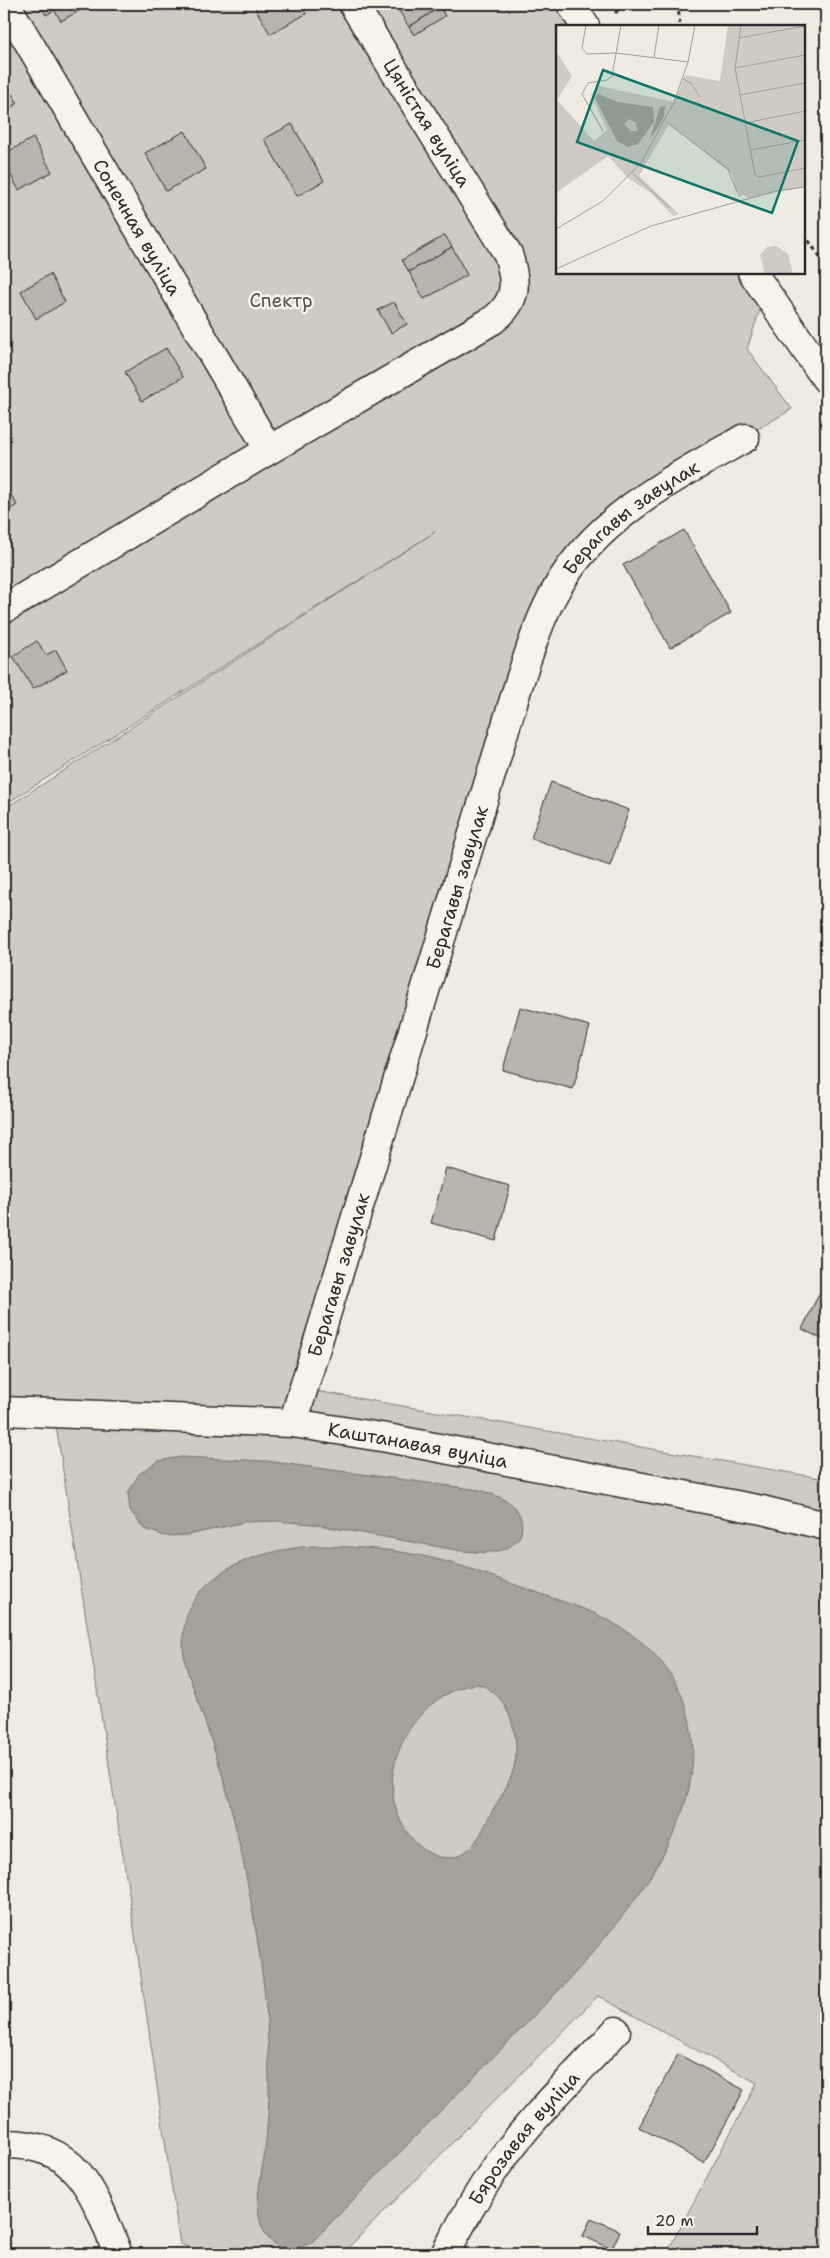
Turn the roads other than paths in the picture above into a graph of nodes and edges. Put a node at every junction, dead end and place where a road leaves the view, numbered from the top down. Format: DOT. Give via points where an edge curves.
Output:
graph roads {
  1 [pos="6,4"];
  2 [pos="353,4"];
  3 [pos="571,4"];
  4 [pos="584,25"];
  5 [pos="753,274"];
  6 [pos="826,379"];
  7 [pos="745,438"];
  8 [pos="269,450"];
  9 [pos="5,607"];
  10 [pos="4,1411"];
  11 [pos="293,1423"];
  12 [pos="826,1526"];
  13 [pos="616,2031"];
  14 [pos="4,2144"];
  15 [pos="118,2254"];
  16 [pos="445,2254"];
  1 -- 8 [label="street, Сонечная вуліца"];
  2 -- 8 [label="street, Цяністая вуліца" via="501,241 513,270 515,288 504,312 493,320"];
  3 -- 4 [label="street"];
  5 -- 6 [label="street"];
  7 -- 11 [label="street, Берагавы завулак" via="638,502 604,530 576,560 542,616"];
  8 -- 9 [label="street, Цяністая вуліца"];
  10 -- 11 [label="street, Каштанавая вуліца"];
  11 -- 12 [label="street, Каштанавая вуліца" via="762,1510"];
  13 -- 16 [label="street, Бярозавая вуліца" via="498,2164"];
  14 -- 15 [label="street" via="45,2149 69,2162 86,2182"];
}
